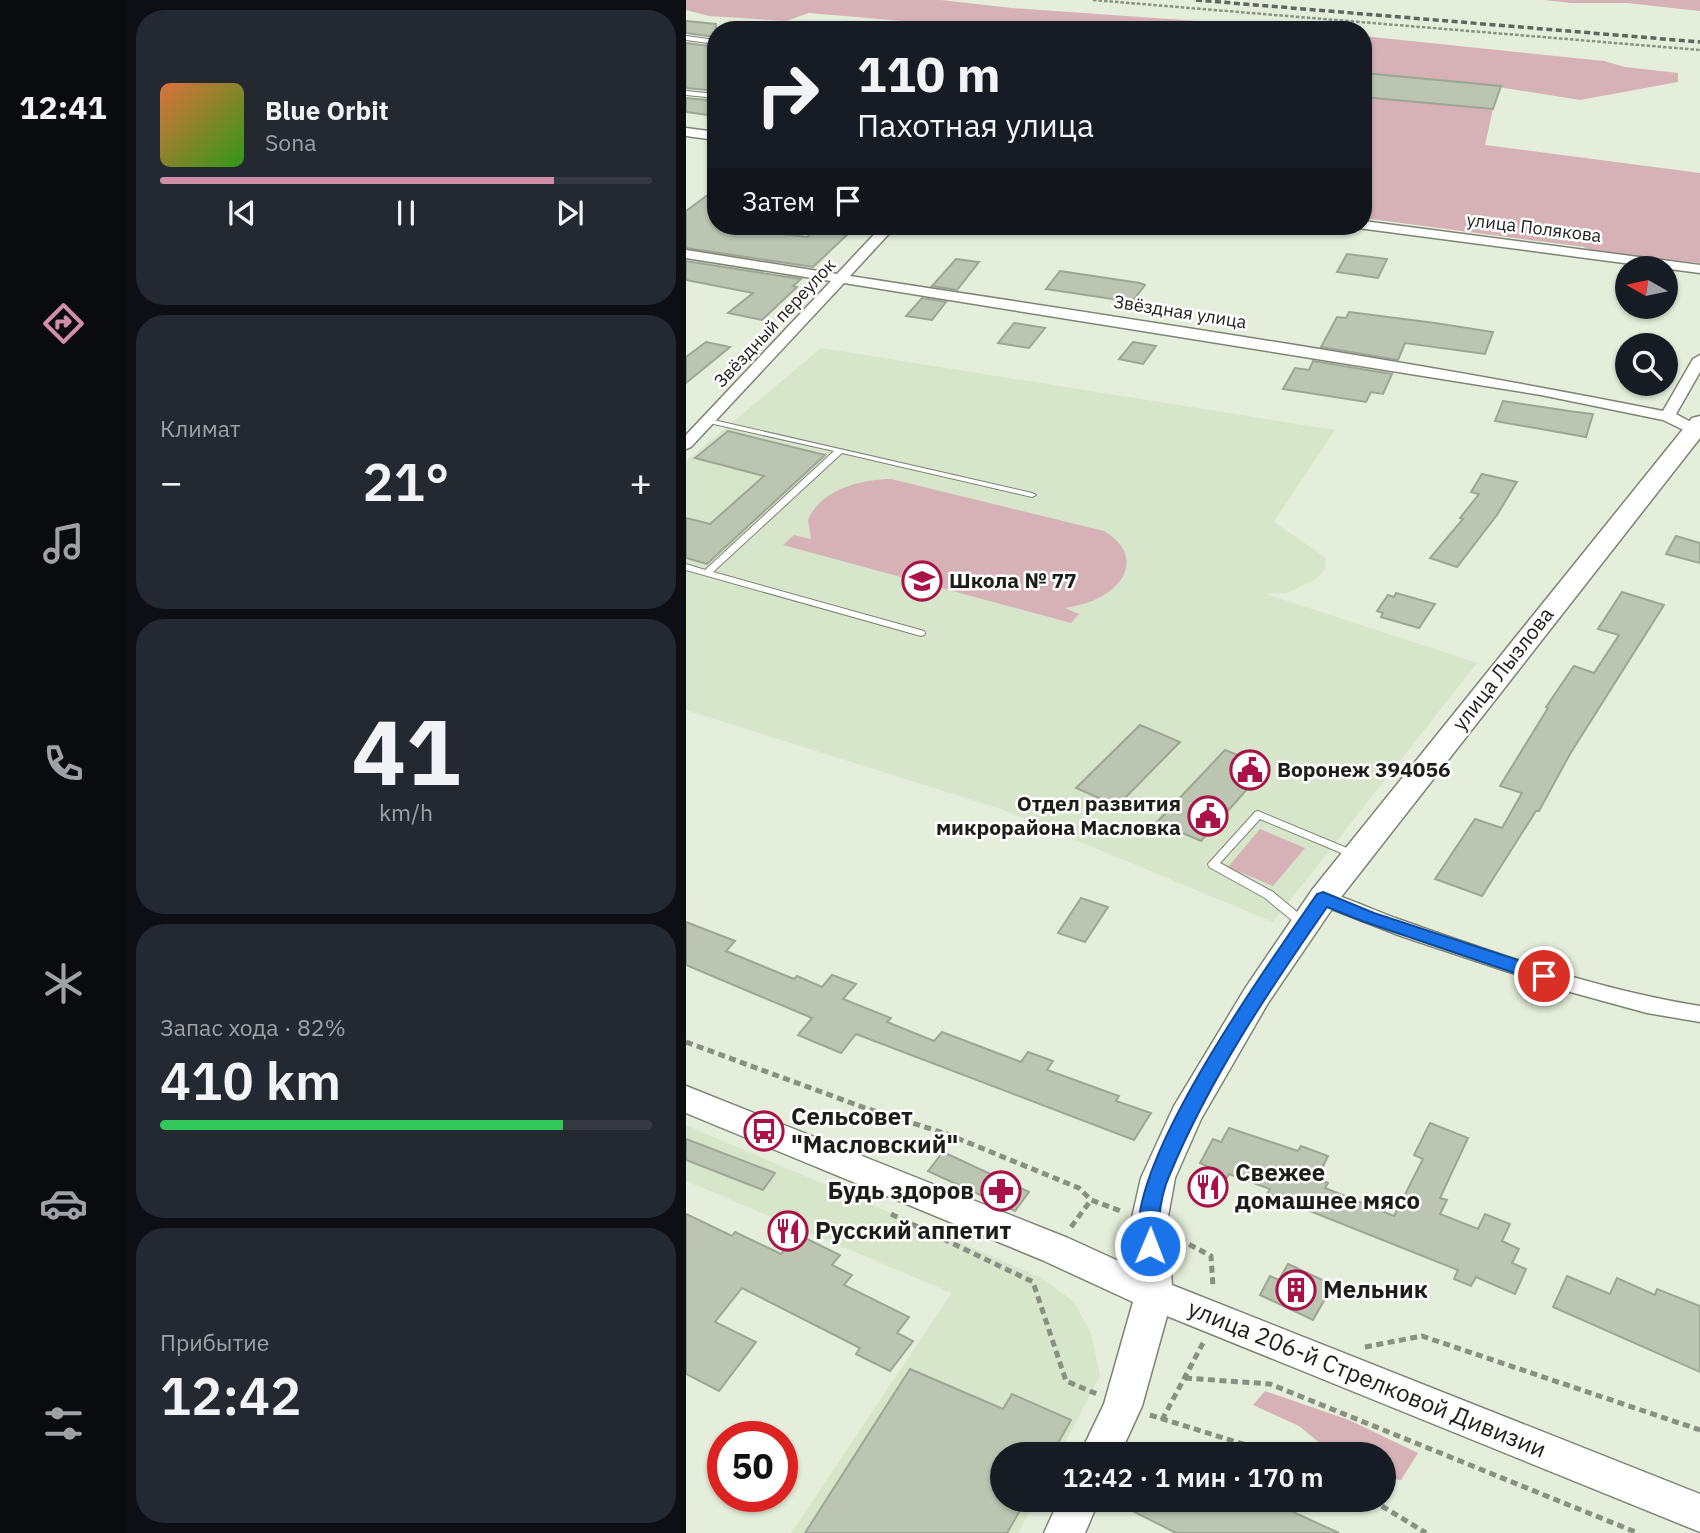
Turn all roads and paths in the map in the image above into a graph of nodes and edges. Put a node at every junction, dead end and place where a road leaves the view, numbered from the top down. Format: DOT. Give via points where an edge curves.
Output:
graph roads {
  1 [pos="1093,0"];
  2 [pos="1348,21"];
  3 [pos="1372,23"];
  4 [pos="686,38"];
  5 [pos="707,41"];
  6 [pos="1700,50"];
  7 [pos="686,93"];
  8 [pos="707,95"];
  9 [pos="686,132"];
  10 [pos="707,135"];
  11 [pos="1372,226"];
  12 [pos="881,235"];
  13 [pos="686,254"];
  14 [pos="1700,269"];
  15 [pos="841,280"];
  16 [pos="1700,359"];
  17 [pos="1667,416"];
  18 [pos="709,421"];
  19 [pos="1698,427"];
  20 [pos="686,444"];
  21 [pos="840,450"];
  22 [pos="1032,495"];
  23 [pos="686,567"];
  24 [pos="707,573"];
  25 [pos="920,633"];
  26 [pos="1356,855"];
  27 [pos="1323,898"];
  28 [pos="1304,925"];
  29 [pos="1700,1014"];
  30 [pos="686,1042"];
  31 [pos="686,1099"];
  32 [pos="1091,1200"];
  33 [pos="883,1210"];
  34 [pos="1211,1256"];
  35 [pos="1154,1294"];
  36 [pos="1216,1319"];
  37 [pos="1352,1350"];
  38 [pos="1185,1378"];
  39 [pos="1123,1406"];
  40 [pos="1163,1419"];
  41 [pos="1700,1430"];
  42 [pos="1106,1442"];
  43 [pos="1237,1442"];
  44 [pos="1074,1512"];
  45 [pos="1392,1512"];
  46 [pos="1700,1513"];
  47 [pos="1064,1533"];
  48 [pos="1426,1533"];
  49 [pos="1638,1533"];
  1 -- 2 [label="path"];
  3 -- 6 [label="path"];
  4 -- 5 [label="lane"];
  7 -- 8 [label="lane"];
  9 -- 10 [label="street"];
  11 -- 14 [label="street, улица Полякова"];
  12 -- 15 [label="street, Звёздный переулок"];
  13 -- 15 [label="street, Звёздная улица"];
  15 -- 17 [label="street, Звёздная улица" via="1248,342"];
  15 -- 18 [label="street, Звёздный переулок"];
  16 -- 17 [label="street"];
  17 -- 19 [label="street"];
  18 -- 20 [label="street, Звёздный переулок"];
  18 -- 21 [label="lane"];
  19 -- 26 [label="main road, улица Лызлова"];
  21 -- 22 [label="lane"];
  21 -- 24 [label="lane"];
  23 -- 24 [label="lane"];
  24 -- 25 [label="lane"];
  26 -- 27 [label="main road, улица Лызлова"];
  26 -- 28 [label="lane" via="1258,814 1213,864 1269,895"];
  27 -- 28 [label="main road, улица Лызлова"];
  27 -- 29 [label="street" via="1595,993"];
  28 -- 35 [label="main road, улица Лызлова" via="1186,1115 1158,1178 1149,1222"];
  30 -- 32 [label="path" via="947,1134 1079,1188"];
  31 -- 35 [label="main road, улица 206-й Стрелковой Дивизии"];
  33 -- 39 [label="path" via="1033,1282 1066,1381"];
  34 -- 36 [label="path" via="1213,1287 1229,1294"];
  35 -- 36 [label="main road, улица 206-й Стрелковой Дивизии"];
  35 -- 39 [label="main road, улица Лызлова"];
  36 -- 38 [label="path"];
  36 -- 46 [label="main road, улица 206-й Стрелковой Дивизии"];
  37 -- 41 [label="path" via="1422,1336"];
  38 -- 40 [label="path"];
  38 -- 49 [label="path" via="1270,1384"];
  39 -- 40 [label="path"];
  39 -- 42 [label="main road, улица Лызлова"];
  40 -- 43 [label="path"];
  44 -- 47 [label="main road"];
  45 -- 48 [label="path"];
}
